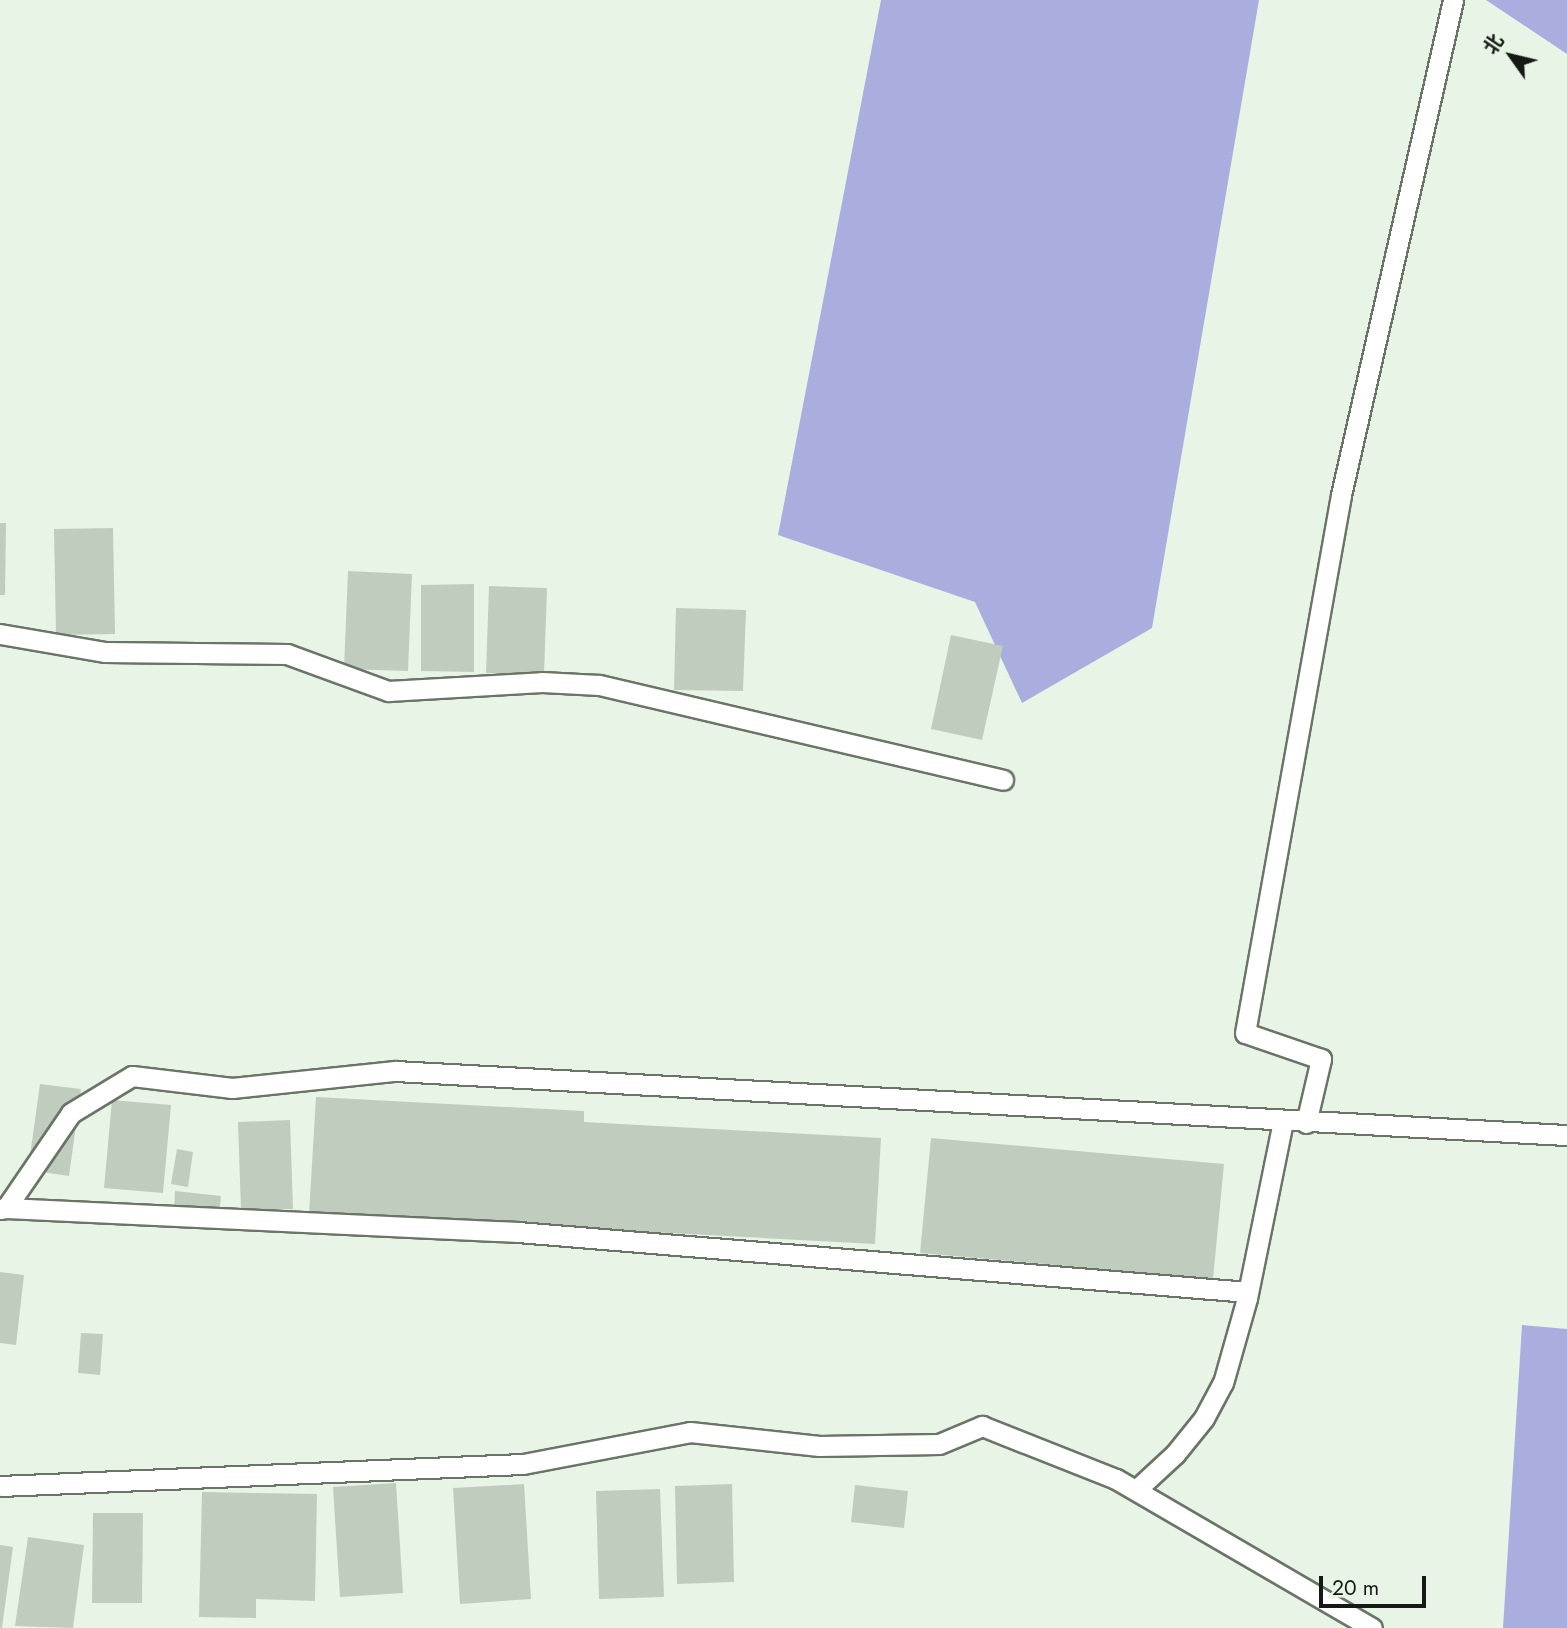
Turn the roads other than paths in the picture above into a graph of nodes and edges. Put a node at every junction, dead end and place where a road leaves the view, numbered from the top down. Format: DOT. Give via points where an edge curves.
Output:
graph roads {
  1 [pos="1453,0"];
  2 [pos="0,634"];
  3 [pos="1003,780"];
  4 [pos="1283,1121"];
  5 [pos="1306,1123"];
  6 [pos="1567,1135"];
  7 [pos="3,1208"];
  8 [pos="1248,1292"];
  9 [pos="0,1486"];
  10 [pos="1136,1490"];
  11 [pos="1372,1628"];
  1 -- 5 [label="lane" via="1340,495 1245,1033 1321,1059"];
  2 -- 3 [label="lane" via="105,652 287,654 388,691 541,682 599,685"];
  4 -- 5 [label="lane"];
  4 -- 7 [label="lane" via="409,1071 232,1088 132,1076 71,1113"];
  4 -- 8 [label="lane"];
  5 -- 6 [label="lane"];
  7 -- 8 [label="lane" via="518,1232"];
  8 -- 10 [label="lane" via="1223,1382 1204,1418"];
  9 -- 10 [label="lane" via="523,1464 690,1432 819,1446 939,1444 982,1426"];
  10 -- 11 [label="lane"];
}
